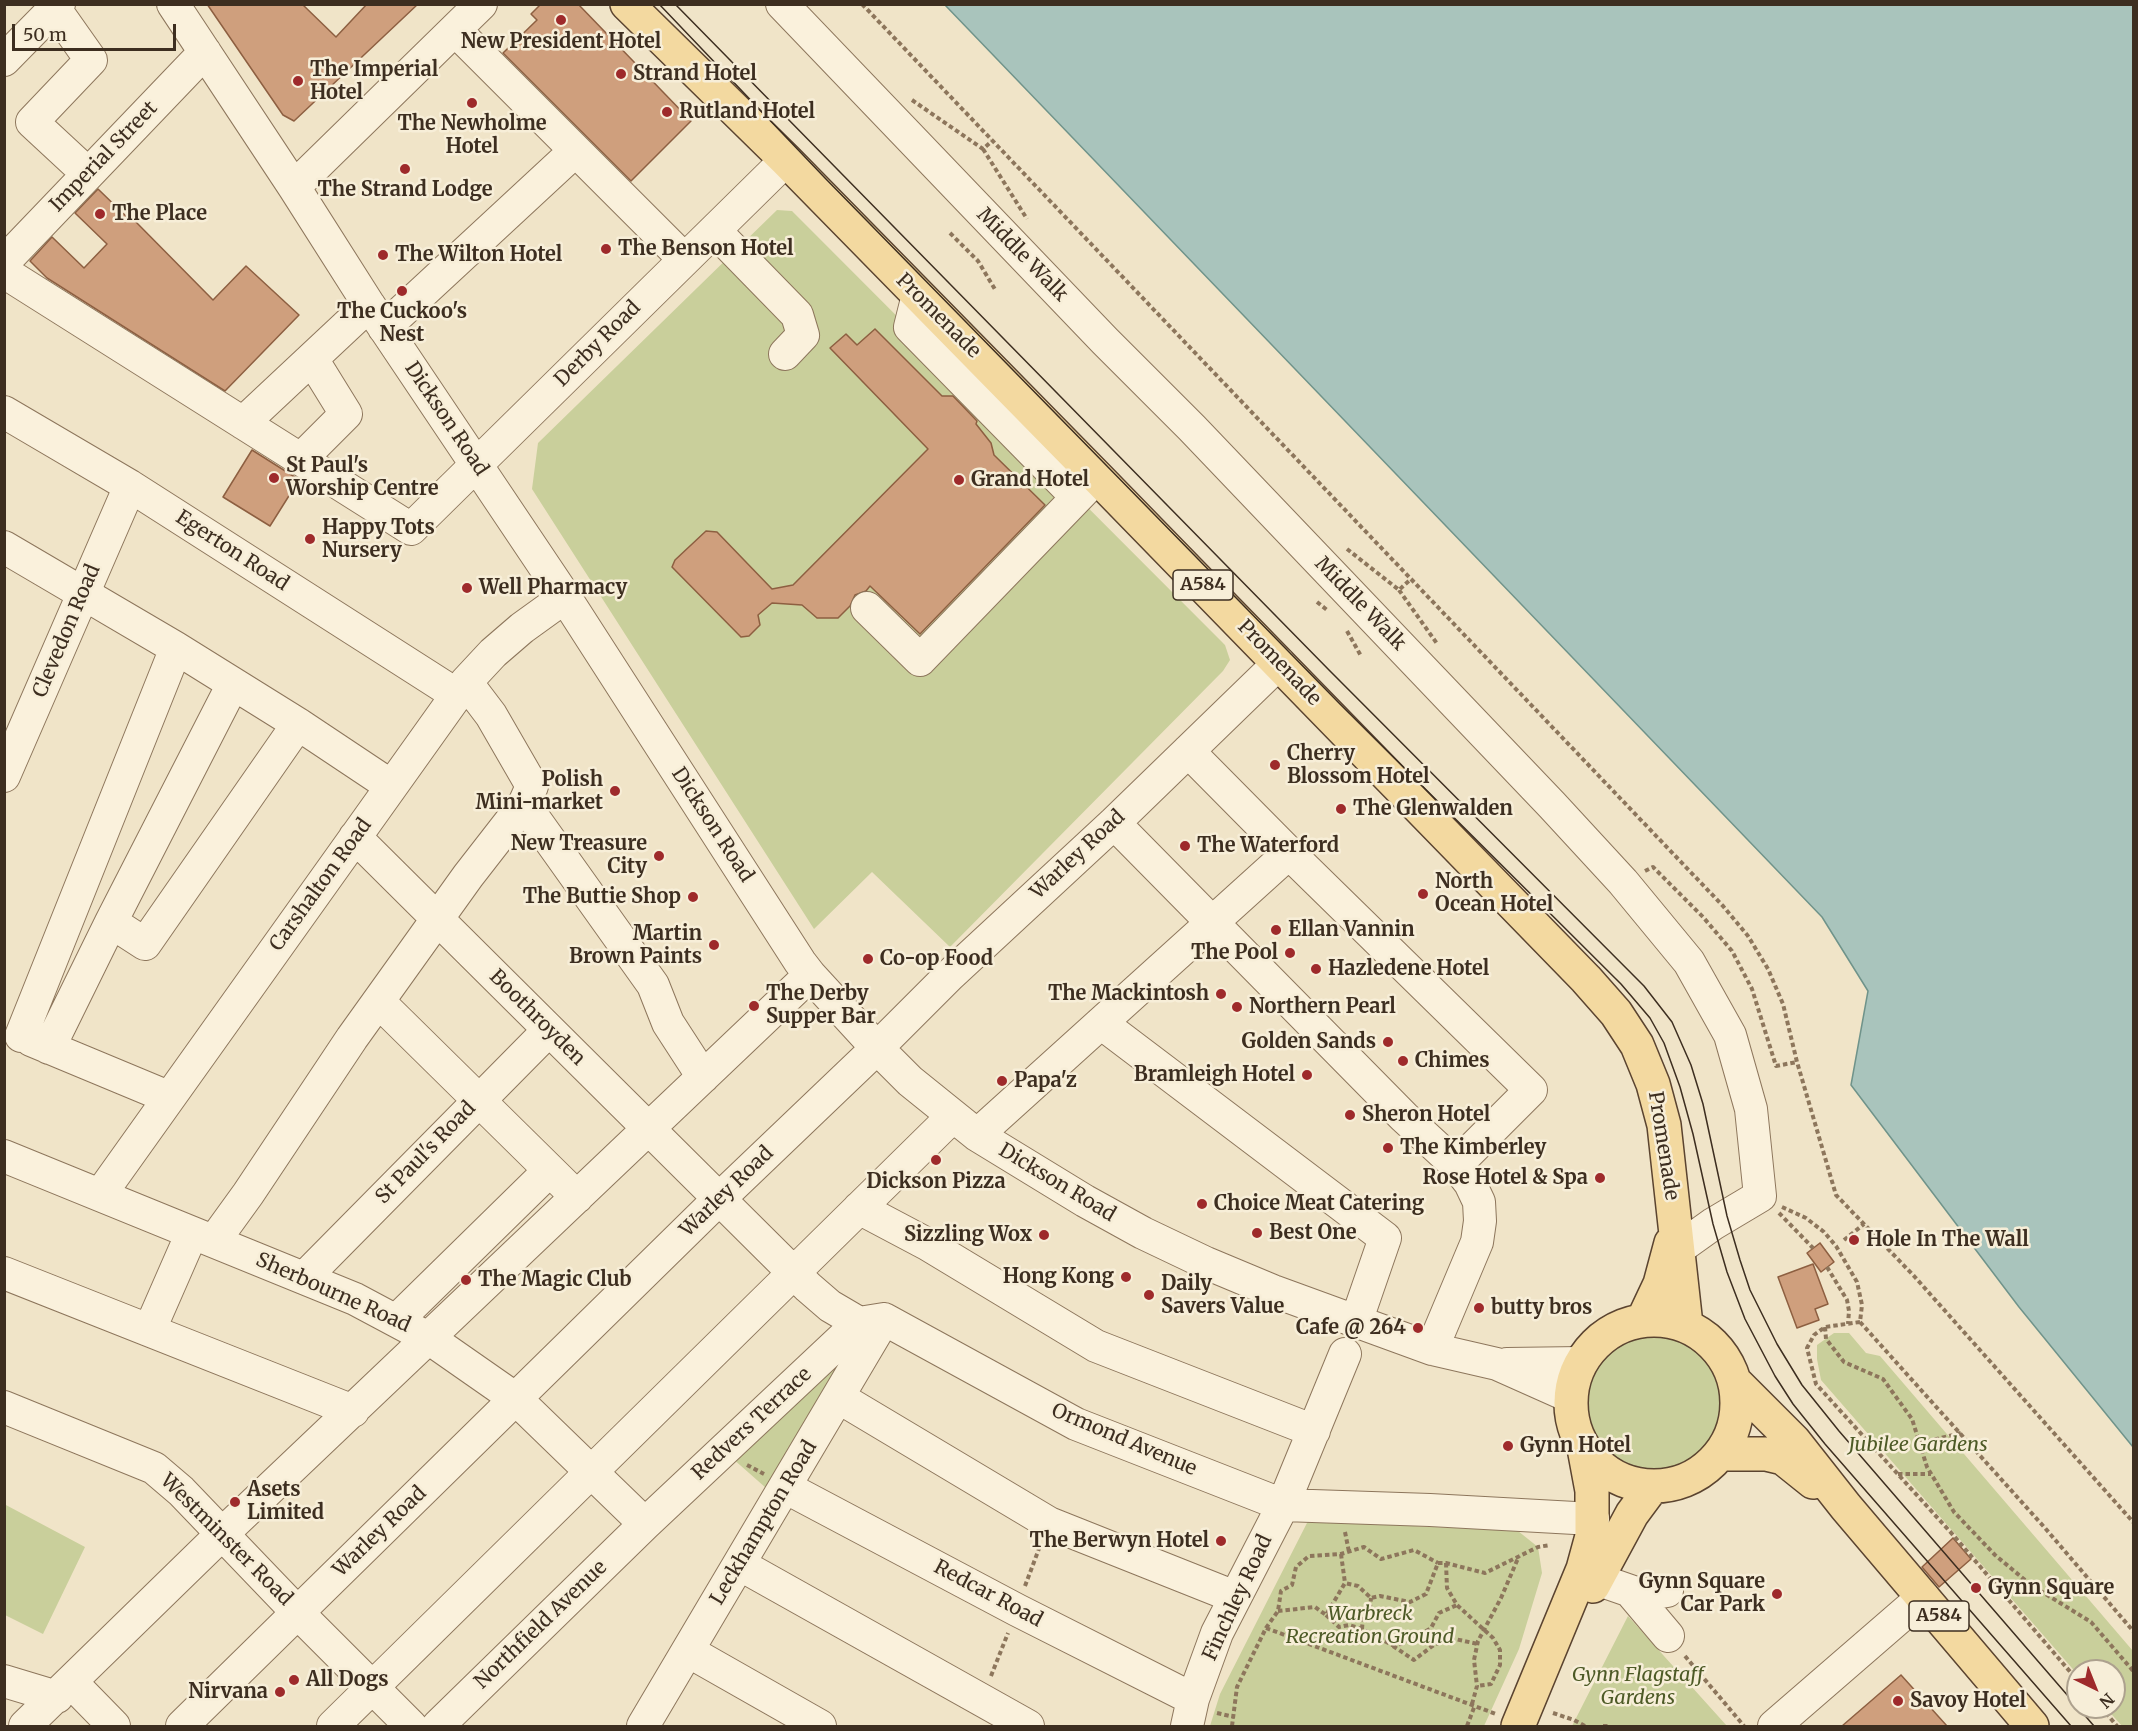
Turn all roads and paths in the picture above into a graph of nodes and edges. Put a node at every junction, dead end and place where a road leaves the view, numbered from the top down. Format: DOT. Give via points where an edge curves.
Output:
graph roads {
  1 [pos="173,4"];
  2 [pos="481,4"];
  3 [pos="627,4"];
  4 [pos="782,4"];
  5 [pos="57,7"];
  6 [pos="455,30"];
  7 [pos="205,52"];
  8 [pos="4,60"];
  9 [pos="575,151"];
  10 [pos="786,160"];
  11 [pos="87,173"];
  12 [pos="294,187"];
  13 [pos="715,231"];
  14 [pos="950,233"];
  15 [pos="684,259"];
  16 [pos="4,262"];
  17 [pos="4,272"];
  18 [pos="996,291"];
  19 [pos="376,317"];
  20 [pos="785,354"];
  21 [pos="312,359"];
  22 [pos="4,412"];
  23 [pos="243,423"];
  24 [pos="301,459"];
  25 [pos="477,464"];
  26 [pos="130,486"];
  27 [pos="1087,487"];
  28 [pos="4,547"];
  29 [pos="84,593"];
  30 [pos="565,597"];
  31 [pos="1317,602"];
  32 [pos="867,608"];
  33 [pos="1331,614"];
  34 [pos="1344,626"];
  35 [pos="176,648"];
  36 [pos="1361,657"];
  37 [pos="1279,663"];
  38 [pos="233,684"];
  39 [pos="462,689"];
  40 [pos="298,724"];
  41 [pos="1188,751"];
  42 [pos="4,776"];
  43 [pos="391,786"];
  44 [pos="524,804"];
  45 [pos="1114,823"];
  46 [pos="355,837"];
  47 [pos="1289,854"];
  48 [pos="1623,882"];
  49 [pos="437,919"];
  50 [pos="111,922"];
  51 [pos="1212,924"];
  52 [pos="810,975"];
  53 [pos="379,1002"];
  54 [pos="1101,1023"];
  55 [pos="549,1030"];
  56 [pos="25,1038"];
  57 [pos="877,1048"];
  58 [pos="1797,1062"];
  59 [pos="703,1077"];
  60 [pos="168,1097"];
  61 [pos="477,1100"];
  62 [pos="965,1125"];
  63 [pos="648,1129"];
  64 [pos="4,1156"];
  65 [pos="1456,1165"];
  66 [pos="549,1171"];
  67 [pos="100,1195"];
  68 [pos="1760,1196"];
  69 [pos="577,1197"];
  70 [pos="718,1199"];
  71 [pos="859,1208"];
  72 [pos="1864,1224"];
  73 [pos="203,1237"];
  74 [pos="1676,1237"];
  75 [pos="1844,1240"];
  76 [pos="1813,1248"];
  77 [pos="1827,1267"];
  78 [pos="4,1273"];
  79 [pos="795,1273"];
  80 [pos="304,1278"];
  81 [pos="397,1320"];
  82 [pos="1643,1320"];
  83 [pos="872,1321"];
  84 [pos="1356,1322"];
  85 [pos="1860,1322"];
  86 [pos="1848,1324"];
  87 [pos="1686,1325"];
  88 [pos="1825,1327"];
  89 [pos="150,1329"];
  90 [pos="430,1339"];
  91 [pos="1432,1348"];
  92 [pos="1345,1354"];
  93 [pos="1581,1363"];
  94 [pos="1497,1364"];
  95 [pos="1736,1383"];
  96 [pos="1571,1397"];
  97 [pos="838,1398"];
  98 [pos="516,1400"];
  99 [pos="4,1407"];
  100 [pos="352,1411"];
  101 [pos="1314,1431"];
  102 [pos="1961,1433"];
  103 [pos="1920,1443"];
  104 [pos="1584,1448"];
  105 [pos="723,1451"];
  106 [pos="1721,1454"];
  107 [pos="592,1473"];
  108 [pos="1898,1474"];
  109 [pos="1931,1474"];
  110 [pos="785,1486"];
  111 [pos="1652,1487"];
  112 [pos="1283,1505"];
  113 [pos="1846,1507"];
  114 [pos="1593,1519"];
  115 [pos="1048,1523"];
  116 [pos="1344,1523"];
  117 [pos="645,1524"];
  118 [pos="222,1534"];
  119 [pos="1538,1547"];
  120 [pos="1349,1552"];
  121 [pos="1341,1554"];
  122 [pos="1519,1556"];
  123 [pos="1438,1563"];
  124 [pos="1446,1563"];
  125 [pos="739,1564"];
  126 [pos="1596,1579"];
  127 [pos="1345,1583"];
  128 [pos="1630,1591"];
  129 [pos="1667,1591"];
  130 [pos="1235,1597"];
  131 [pos="1923,1597"];
  132 [pos="1371,1598"];
  133 [pos="1457,1605"];
  134 [pos="1017,1610"];
  135 [pos="1278,1611"];
  136 [pos="298,1613"];
  137 [pos="1326,1615"];
  138 [pos="1266,1628"];
  139 [pos="1362,1629"];
  140 [pos="1484,1630"];
  141 [pos="2133,1632"];
  142 [pos="1668,1636"];
  143 [pos="1478,1644"];
  144 [pos="1392,1645"];
  145 [pos="688,1651"];
  146 [pos="2066,1667"];
  147 [pos="2133,1672"];
  148 [pos="4,1681"];
  149 [pos="1477,1686"];
  150 [pos="372,1687"];
  151 [pos="64,1690"];
  152 [pos="981,1701"];
  153 [pos="1474,1705"];
  154 [pos="1198,1713"];
  155 [pos="1234,1717"];
  156 [pos="1521,1718"];
  157 [pos="25,1726"];
  158 [pos="114,1726"];
  159 [pos="182,1726"];
  160 [pos="333,1726"];
  161 [pos="411,1726"];
  162 [pos="438,1726"];
  163 [pos="643,1726"];
  164 [pos="820,1726"];
  165 [pos="1028,1726"];
  166 [pos="1232,1726"];
  167 [pos="1467,1726"];
  168 [pos="1585,1726"];
  169 [pos="1603,1726"];
  170 [pos="1610,1726"];
  171 [pos="1744,1726"];
  172 [pos="1774,1726"];
  173 [pos="2032,1726"];
  1 -- 7 [label="street, Dickson Road"];
  2 -- 6 [label="street"];
  3 -- 10 [label="main road, Promenade / A584"];
  4 -- 48 [label="street, Middle Walk"];
  5 -- 8 [label="street"];
  5 -- 11 [label="street" via="91,60 32,122"];
  6 -- 9 [label="street"];
  6 -- 12 [label="street"];
  7 -- 11 [label="street, Imperial Street"];
  7 -- 12 [label="street, Dickson Road"];
  9 -- 15 [label="street"];
  9 -- 19 [label="street"];
  10 -- 13 [label="street, Derby Road"];
  10 -- 27 [label="main road, Promenade / A584" via="918,295"];
  11 -- 16 [label="street, Imperial Street"];
  12 -- 19 [label="street, Dickson Road"];
  13 -- 15 [label="street, Derby Road"];
  13 -- 20 [label="street" via="797,315 803,335"];
  14 -- 18 [label="path" via="978,261"];
  15 -- 25 [label="street, Derby Road"];
  17 -- 23 [label="street"];
  19 -- 21 [label="street"];
  19 -- 25 [label="street, Dickson Road"];
  21 -- 23 [label="street"];
  21 -- 24 [label="street" via="346,414"];
  22 -- 26 [label="street, Egerton Road"];
  23 -- 24 [label="street"];
  24 -- 25 [label="street, Derby Road" via="411,529"];
  25 -- 30 [label="street, Dickson Road"];
  26 -- 29 [label="street, Clevedon Road"];
  26 -- 39 [label="street, Egerton Road"];
  27 -- 32 [label="street" via="920,660"];
  27 -- 37 [label="main road, Promenade / A584"];
  28 -- 29 [label="street"];
  29 -- 35 [label="street"];
  29 -- 42 [label="street, Clevedon Road"];
  30 -- 39 [label="street, Carshalton Road" via="522,627"];
  30 -- 52 [label="street, Dickson Road"];
  31 -- 33 [label="path"];
  34 -- 36 [label="path"];
  35 -- 38 [label="street"];
  35 -- 56 [label="street"];
  37 -- 41 [label="street, Warley Road"];
  37 -- 74 [label="main road, Promenade / A584" via="1616,1013 1637,1045 1664,1125"];
  38 -- 40 [label="street"];
  38 -- 50 [label="street"];
  39 -- 43 [label="street, Carshalton Road"];
  39 -- 44 [label="street" via="491,716 532,786"];
  40 -- 43 [label="street"];
  40 -- 50 [label="street" via="145,944"];
  41 -- 45 [label="street, Warley Road"];
  41 -- 47 [label="street"];
  43 -- 46 [label="street, Carshalton Road"];
  44 -- 49 [label="street"];
  44 -- 59 [label="street" via="653,985 668,1023"];
  45 -- 51 [label="street"];
  45 -- 57 [label="street, Warley Road"];
  46 -- 49 [label="street, Boothroyden"];
  46 -- 60 [label="street, Carshalton Road"];
  47 -- 51 [label="street"];
  47 -- 65 [label="street" via="1532,1090"];
  48 -- 58 [label="path" via="1653,867 1703,917 1732,951 1752,989 1776,1066"];
  48 -- 68 [label="street, Middle Walk" via="1689,962 1730,1035 1751,1109"];
  49 -- 53 [label="street"];
  49 -- 55 [label="street, Boothroyden"];
  50 -- 56 [label="street"];
  51 -- 54 [label="street"];
  51 -- 65 [label="street"];
  52 -- 57 [label="street, Dickson Road"];
  52 -- 59 [label="street"];
  53 -- 61 [label="street"];
  53 -- 73 [label="street"];
  54 -- 62 [label="street"];
  54 -- 84 [label="street" via="1385,1238"];
  55 -- 61 [label="street, St Paul's Road"];
  55 -- 63 [label="street, Boothroyden"];
  56 -- 60 [label="street"];
  57 -- 62 [label="street, Dickson Road" via="910,1081"];
  57 -- 70 [label="street, Warley Road"];
  59 -- 63 [label="street"];
  60 -- 67 [label="street, Carshalton Road"];
  61 -- 66 [label="street"];
  61 -- 80 [label="street, St Paul's Road"];
  62 -- 71 [label="street"];
  62 -- 84 [label="street, Dickson Road" via="1143,1233 1206,1263"];
  63 -- 69 [label="street"];
  63 -- 70 [label="street, Boothroyden"];
  64 -- 67 [label="street, Sherbourne Road"];
  65 -- 91 [label="street" via="1479,1202 1480,1221 1477,1242"];
  66 -- 69 [label="street"];
  66 -- 81 [label="street"];
  67 -- 73 [label="street, Sherbourne Road"];
  68 -- 74 [label="street" via="1713,1224"];
  68 -- 76 [label="path"];
  68 -- 85 [label="path" via="1806,1218 1836,1246 1857,1282 1862,1305"];
  69 -- 90 [label="street"];
  70 -- 79 [label="street, Ormond Avenue"];
  70 -- 98 [label="street, Warley Road"];
  71 -- 79 [label="street"];
  71 -- 101 [label="street" via="927,1244 1096,1346"];
  72 -- 75 [label="path"];
  73 -- 80 [label="street, Sherbourne Road"];
  73 -- 89 [label="street"];
  74 -- 82 [label="main road, Promenade / A584"];
  74 -- 87 [label="main road, Promenade / A584"];
  77 -- 86 [label="path" via="1847,1300"];
  78 -- 89 [label="street"];
  79 -- 83 [label="street, Ormond Avenue" via="830,1306"];
  79 -- 107 [label="street"];
  80 -- 81 [label="street, Sherbourne Road"];
  81 -- 90 [label="street, Sherbourne Road"];
  82 -- 87 [label="main road, A584"];
  82 -- 93 [label="main road, A584" via="1607,1334"];
  83 -- 97 [label="street, Leckhampton Road"];
  83 -- 105 [label="street, Redvers Terrace"];
  83 -- 112 [label="street, Ormond Avenue" via="1076,1424"];
  84 -- 91 [label="street, Dickson Road"];
  85 -- 86 [label="path"];
  85 -- 102 [label="path"];
  86 -- 88 [label="path"];
  87 -- 95 [label="main road, A584" via="1708,1338 1725,1358"];
  88 -- 103 [label="path" via="1826,1339 1844,1362 1883,1379 1912,1419"];
  88 -- 108 [label="path" via="1814,1335 1807,1348 1816,1384"];
  89 -- 100 [label="street"];
  90 -- 98 [label="street, Sherbourne Road"];
  90 -- 100 [label="street"];
  91 -- 94 [label="street, Dickson Road"];
  92 -- 101 [label="street, Finchley Road"];
  93 -- 94 [label="street, Dickson Road"];
  93 -- 96 [label="main road, A584"];
  94 -- 96 [label="street, Dickson Road"];
  95 -- 106 [label="main road, A584" via="1738,1408 1733,1432"];
  95 -- 113 [label="main road, A584" via="1794,1441"];
  96 -- 104 [label="main road, A584" via="1573,1424"];
  97 -- 110 [label="street, Leckhampton Road"];
  97 -- 115 [label="street"];
  98 -- 107 [label="street, Sherbourne Road"];
  98 -- 136 [label="street, Warley Road"];
  99 -- 118 [label="street, Westminster Road" via="154,1468"];
  100 -- 118 [label="street"];
  101 -- 112 [label="street, Finchley Road"];
  102 -- 103 [label="path"];
  102 -- 141 [label="path"];
  103 -- 109 [label="path"];
  104 -- 111 [label="main road, A584" via="1609,1474"];
  104 -- 114 [label="main road"];
  105 -- 110 [label="path"];
  105 -- 117 [label="street, Redvers Terrace"];
  106 -- 111 [label="main road, A584" via="1691,1479"];
  106 -- 113 [label="main road, A584" via="1783,1458"];
  107 -- 117 [label="street, Sherbourne Road"];
  107 -- 150 [label="street"];
  108 -- 109 [label="path"];
  108 -- 146 [label="path"];
  109 -- 147 [label="path" via="1954,1512 1995,1555 2031,1585 2091,1622"];
  110 -- 125 [label="street, Leckhampton Road"];
  110 -- 134 [label="street, Redcar Road"];
  111 -- 126 [label="main road" via="1632,1514"];
  112 -- 114 [label="street, Ormond Avenue"];
  112 -- 130 [label="street, Finchley Road"];
  113 -- 131 [label="main road, A584"];
  114 -- 156 [label="main road" via="1583,1569"];
  115 -- 130 [label="street"];
  115 -- 134 [label="path"];
  116 -- 120 [label="path"];
  117 -- 162 [label="street, Northfield Avenue"];
  118 -- 136 [label="street, Westminster Road"];
  118 -- 151 [label="street"];
  119 -- 122 [label="path"];
  120 -- 121 [label="path"];
  120 -- 123 [label="path" via="1364,1547 1381,1559 1414,1550"];
  121 -- 127 [label="path"];
  121 -- 135 [label="path" via="1309,1556 1296,1567 1292,1585 1281,1591"];
  122 -- 124 [label="path" via="1485,1573"];
  122 -- 140 [label="path"];
  123 -- 124 [label="path"];
  123 -- 132 [label="path" via="1426,1594 1410,1602"];
  124 -- 133 [label="path" via="1447,1588"];
  125 -- 145 [label="street, Leckhampton Road"];
  125 -- 152 [label="street"];
  126 -- 128 [label="street"];
  126 -- 156 [label="main road"];
  127 -- 132 [label="path" via="1358,1586"];
  127 -- 137 [label="path"];
  128 -- 129 [label="street"];
  128 -- 142 [label="street"];
  130 -- 154 [label="street, Finchley Road" via="1217,1633"];
  131 -- 172 [label="street" via="1896,1637"];
  131 -- 173 [label="main road, A584"];
  132 -- 139 [label="path"];
  133 -- 140 [label="path"];
  133 -- 144 [label="path" via="1439,1613 1431,1628 1423,1633"];
  134 -- 152 [label="path"];
  134 -- 154 [label="street, Redcar Road"];
  135 -- 137 [label="path" via="1315,1607"];
  135 -- 138 [label="path"];
  136 -- 150 [label="street, Westminster Road"];
  136 -- 159 [label="street, Warley Road"];
  137 -- 139 [label="path" via="1339,1627"];
  138 -- 153 [label="path"];
  138 -- 155 [label="path" via="1237,1687"];
  139 -- 144 [label="path"];
  140 -- 143 [label="path"];
  140 -- 149 [label="path" via="1500,1650 1500,1665 1491,1684"];
  142 -- 171 [label="path"];
  143 -- 144 [label="path" via="1455,1639 1435,1644 1414,1660"];
  143 -- 149 [label="path" via="1474,1660"];
  145 -- 163 [label="street, Leckhampton Road"];
  145 -- 164 [label="street"];
  148 -- 151 [label="street"];
  149 -- 153 [label="path"];
  150 -- 160 [label="street"];
  150 -- 161 [label="street, Westminster Road"];
  151 -- 157 [label="street"];
  151 -- 158 [label="street"];
  152 -- 165 [label="street"];
  153 -- 156 [label="path"];
  153 -- 167 [label="path"];
  154 -- 155 [label="path"];
  155 -- 166 [label="path"];
  156 -- 168 [label="path" via="1575,1720"];
  169 -- 170 [label="path"];
}
